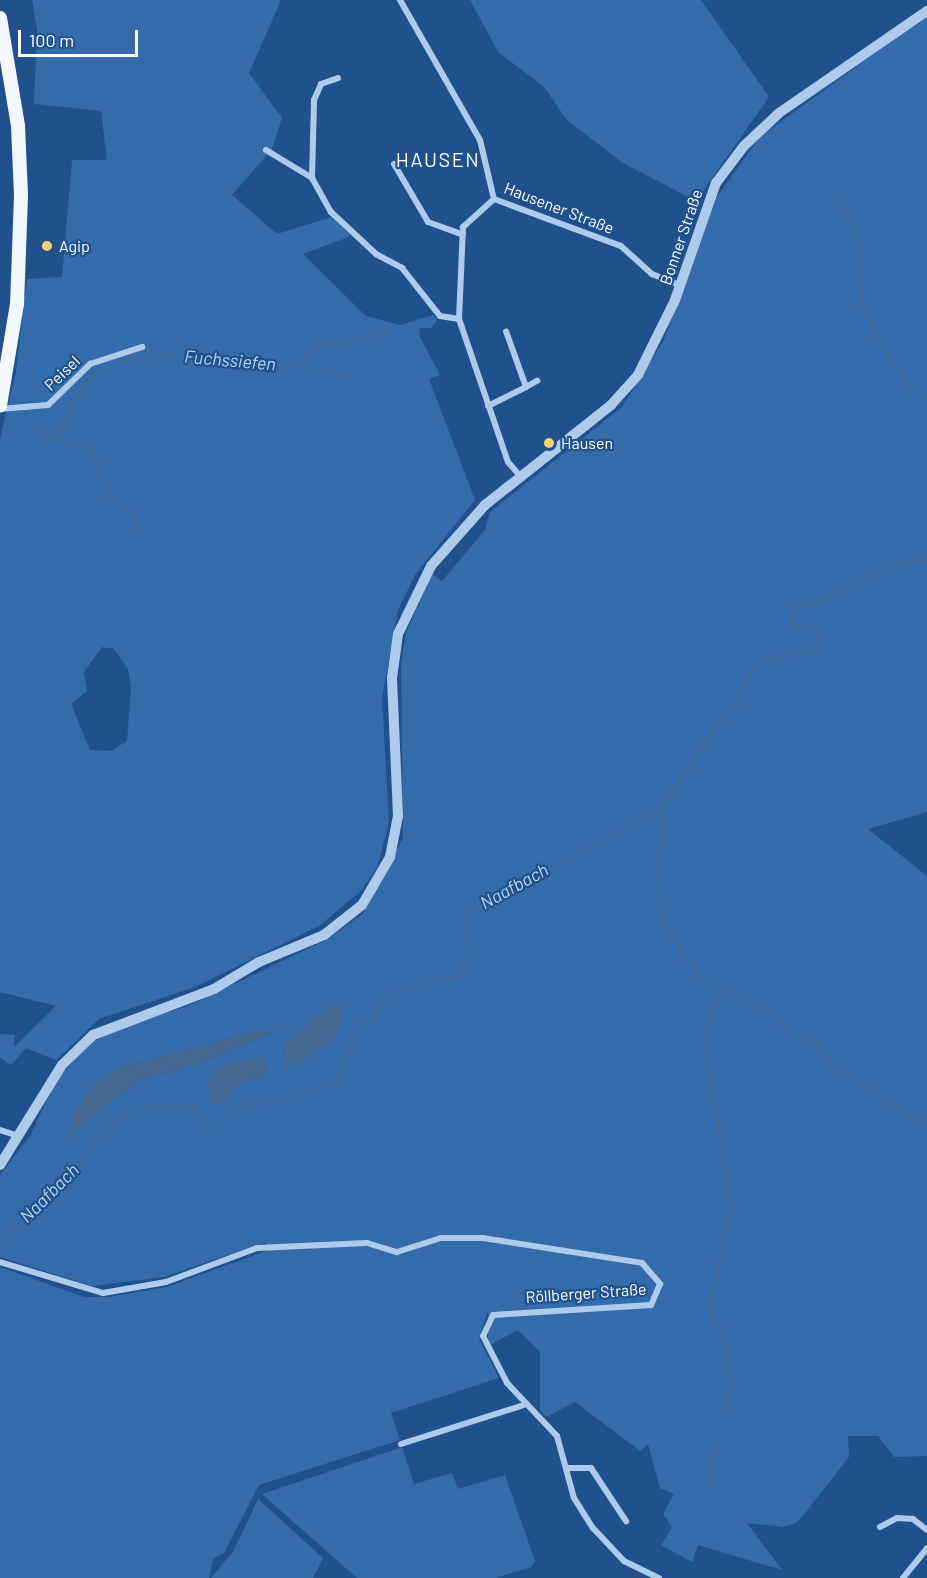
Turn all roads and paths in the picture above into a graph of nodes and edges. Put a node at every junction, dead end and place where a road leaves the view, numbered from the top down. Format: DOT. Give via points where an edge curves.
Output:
graph roads {
  1 [pos="400,0"];
  2 [pos="927,11"];
  3 [pos="0,18"];
  4 [pos="338,78"];
  5 [pos="266,150"];
  6 [pos="394,164"];
  7 [pos="312,178"];
  8 [pos="494,199"];
  9 [pos="463,235"];
  10 [pos="679,285"];
  11 [pos="459,319"];
  12 [pos="506,332"];
  13 [pos="142,348"];
  14 [pos="537,381"];
  15 [pos="526,387"];
  16 [pos="488,406"];
  17 [pos="0,408"];
  18 [pos="521,477"];
  19 [pos="0,1130"];
  20 [pos="21,1137"];
  21 [pos="0,1165"];
  22 [pos="0,1262"];
  23 [pos="524,1405"];
  24 [pos="401,1444"];
  25 [pos="567,1468"];
  26 [pos="626,1521"];
  27 [pos="880,1527"];
  28 [pos="927,1530"];
  29 [pos="927,1548"];
  30 [pos="659,1578"];
  31 [pos="903,1578"];
  1 -- 8 [label="street, Hausener Straße" via="480,140"];
  2 -- 10 [label="street, Bonner Straße" via="780,113 744,146 716,183"];
  3 -- 17 [label="main road" via="18,126 21,237"];
  4 -- 7 [label="street" via="321,84 314,100"];
  5 -- 7 [label="street"];
  6 -- 9 [label="street" via="428,222"];
  7 -- 11 [label="street" via="331,212 376,254 402,268 441,316"];
  8 -- 9 [label="street" via="468,216"];
  8 -- 10 [label="street, Hausener Straße" via="621,246 652,274"];
  9 -- 11 [label="street"];
  10 -- 18 [label="street, Bonner Straße" via="638,375 611,405"];
  11 -- 16 [label="street"];
  12 -- 15 [label="street"];
  13 -- 17 [label="street, Peisel" via="90,364 48,405"];
  14 -- 15 [label="street"];
  15 -- 16 [label="street"];
  16 -- 18 [label="street" via="508,462"];
  18 -- 20 [label="street, Bonner Straße" via="449,543 417,590 398,634 392,678 398,816 390,857 378,885 324,935 259,962 186,1003 106,1027 62,1065"];
  19 -- 20 [label="street"];
  20 -- 21 [label="street, Bonner Straße"];
  22 -- 23 [label="street, Röllberger Straße" via="103,1293 166,1282 257,1248 367,1243 397,1252 441,1238 483,1238 532,1250 573,1249 634,1261 654,1273 660,1284 651,1305 490,1318 483,1336"];
  23 -- 24 [label="street"];
  23 -- 25 [label="street, Röllberger Straße" via="554,1431"];
  25 -- 26 [label="street" via="591,1468"];
  25 -- 30 [label="street, Röllberger Straße" via="574,1498 593,1528 624,1562"];
  27 -- 28 [label="street" via="897,1518 913,1519"];
  29 -- 31 [label="street"];
}
